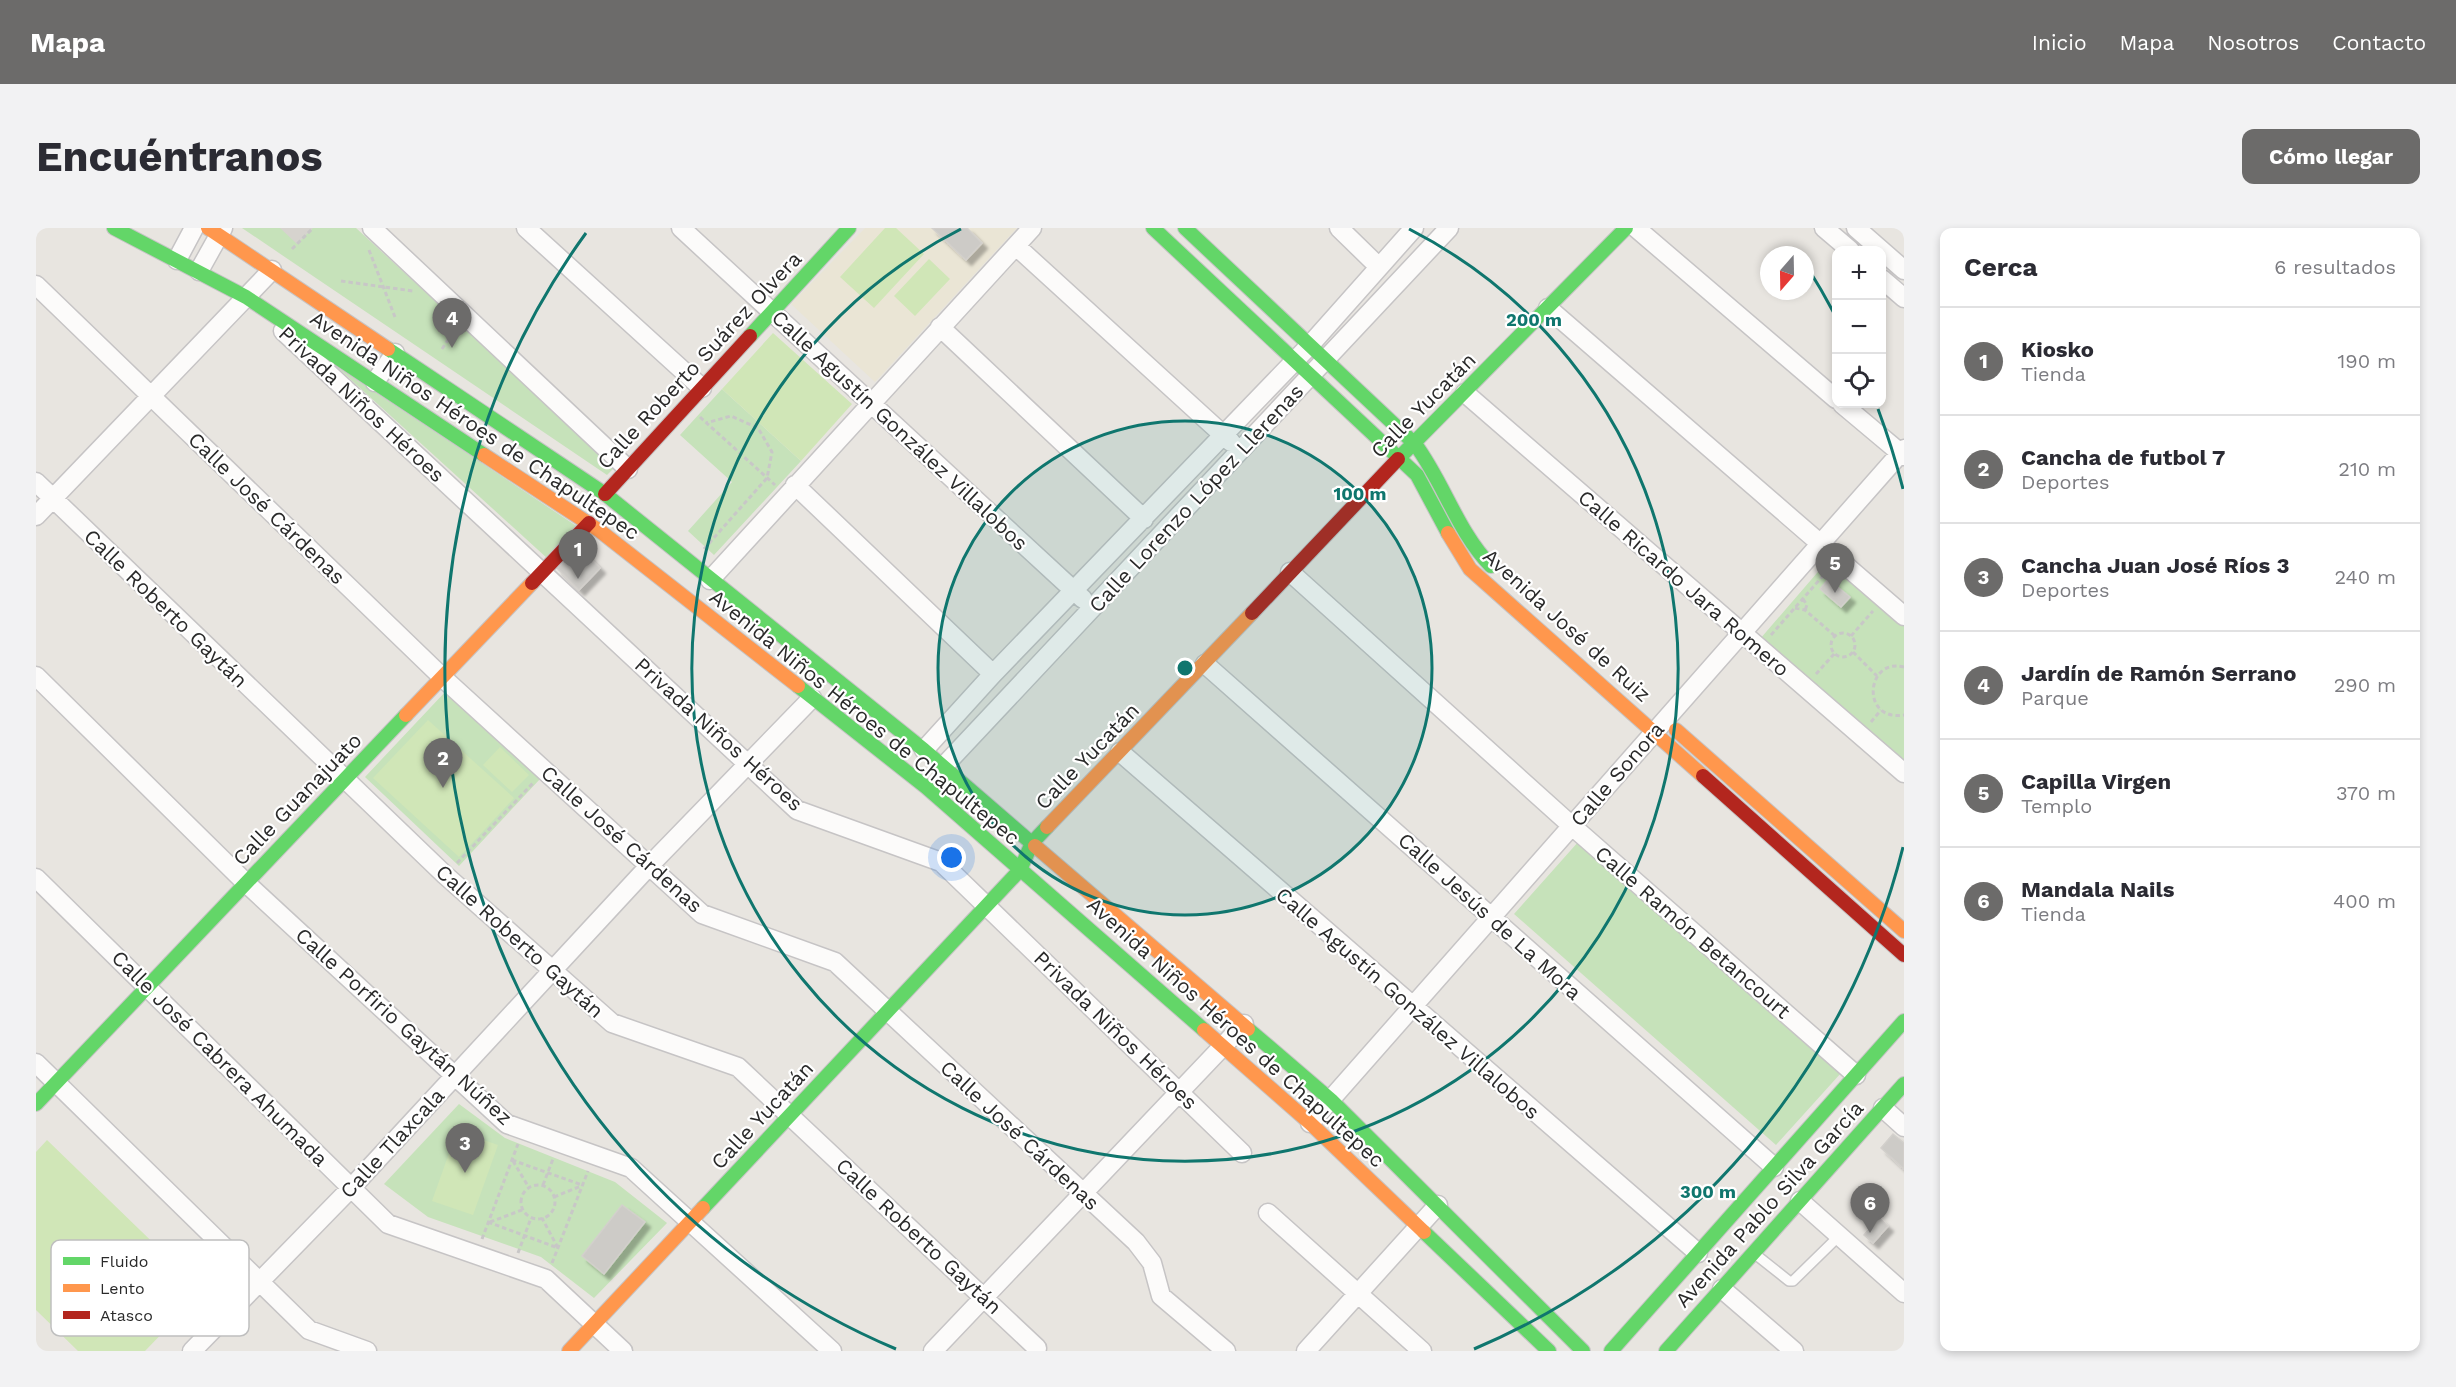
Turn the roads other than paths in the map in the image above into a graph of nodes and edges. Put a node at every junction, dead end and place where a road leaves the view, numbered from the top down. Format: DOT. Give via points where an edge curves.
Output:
graph roads {
  1 [pos="114,228"];
  2 [pos="194,228"];
  3 [pos="372,228"];
  4 [pos="525,228"];
  5 [pos="681,228"];
  6 [pos="1032,228"];
  7 [pos="1153,228"];
  8 [pos="1185,228"];
  9 [pos="1339,228"];
  10 [pos="1414,228"];
  11 [pos="1449,228"];
  12 [pos="1626,228"];
  13 [pos="1636,228"];
  14 [pos="1824,228"];
  15 [pos="1856,228"];
  16 [pos="217,230"];
  17 [pos="843,230"];
  18 [pos="1016,246"];
  19 [pos="1845,246"];
  20 [pos="177,260"];
  21 [pos="1379,267"];
  22 [pos="272,270"];
  23 [pos="1904,270"];
  24 [pos="199,271"];
  25 [pos="1886,283"];
  26 [pos="36,285"];
  27 [pos="246,297"];
  28 [pos="1904,298"];
  29 [pos="1548,308"];
  30 [pos="772,312"];
  31 [pos="940,327"];
  32 [pos="1310,345"];
  33 [pos="395,353"];
  34 [pos="1326,360"];
  35 [pos="1295,361"];
  36 [pos="1311,375"];
  37 [pos="375,382"];
  38 [pos="702,388"];
  39 [pos="1465,393"];
  40 [pos="151,396"];
  41 [pos="1832,396"];
  42 [pos="871,403"];
  43 [pos="1847,408"];
  44 [pos="1223,435"];
  45 [pos="1415,444"];
  46 [pos="1241,451"];
  47 [pos="1903,453"];
  48 [pos="1400,458"];
  49 [pos="628,469"];
  50 [pos="36,482"];
  51 [pos="795,485"];
  52 [pos="604,494"];
  53 [pos="53,498"];
  54 [pos="36,516"];
  55 [pos="1144,519"];
  56 [pos="589,523"];
  57 [pos="1820,545"];
  58 [pos="543,571"];
  59 [pos="1290,572"];
  60 [pos="1498,572"];
  61 [pos="710,580"];
  62 [pos="1074,591"];
  63 [pos="1093,608"];
  64 [pos="1904,616"];
  65 [pos="1742,634"];
  66 [pos="1205,664"];
  67 [pos="993,674"];
  68 [pos="36,676"];
  69 [pos="442,677"];
  70 [pos="812,698"];
  71 [pos="1659,722"];
  72 [pos="924,750"];
  73 [pos="1120,752"];
  74 [pos="749,765"];
  75 [pos="944,767"];
  76 [pos="1904,773"];
  77 [pos="344,779"];
  78 [pos="1572,826"];
  79 [pos="1032,843"];
  80 [pos="650,864"];
  81 [pos="1020,870"];
  82 [pos="36,878"];
  83 [pos="246,883"];
  84 [pos="987,905"];
  85 [pos="1492,917"];
  86 [pos="1904,931"];
  87 [pos="1904,955"];
  88 [pos="553,971"];
  89 [pos="148,986"];
  90 [pos="1412,1008"];
  91 [pos="888,1011"];
  92 [pos="1904,1021"];
  93 [pos="1244,1024"];
  94 [pos="1222,1047"];
  95 [pos="36,1063"];
  96 [pos="1856,1075"];
  97 [pos="456,1076"];
  98 [pos="57,1083"];
  99 [pos="1904,1084"];
  100 [pos="1180,1092"];
  101 [pos="1331,1100"];
  102 [pos="36,1104"];
  103 [pos="1883,1108"];
  104 [pos="790,1115"];
  105 [pos="1310,1123"];
  106 [pos="1904,1127"];
  107 [pos="1242,1153"];
  108 [pos="1774,1167"];
  109 [pos="351,1188"];
  110 [pos="1083,1194"];
  111 [pos="1800,1201"];
  112 [pos="1438,1205"];
  113 [pos="1268,1213"];
  114 [pos="690,1222"];
  115 [pos="1420,1225"];
  116 [pos="1839,1236"];
  117 [pos="218,1240"];
  118 [pos="1698,1253"];
  119 [pos="1754,1253"];
  120 [pos="249,1270"];
  121 [pos="260,1281"];
  122 [pos="1722,1289"];
  123 [pos="249,1292"];
  124 [pos="1904,1293"];
  125 [pos="1358,1294"];
  126 [pos="984,1298"];
  127 [pos="595,1324"];
  128 [pos="207,1336"];
  129 [pos="1037,1348"];
  130 [pos="192,1351"];
  131 [pos="367,1351"];
  132 [pos="569,1351"];
  133 [pos="623,1351"];
  134 [pos="832,1351"];
  135 [pos="933,1351"];
  136 [pos="1226,1351"];
  137 [pos="1306,1351"];
  138 [pos="1422,1351"];
  139 [pos="1549,1351"];
  140 [pos="1583,1351"];
  141 [pos="1611,1351"];
  142 [pos="1666,1351"];
  143 [pos="1794,1351"];
  1 -- 20 [label="street, Avenida Niños Héroes de Chapultepec"];
  2 -- 20 [label="street"];
  3 -- 49 [label="street"];
  4 -- 38 [label="street"];
  5 -- 30 [label="street, Calle Agustín González Villalobos"];
  6 -- 18 [label="street"];
  7 -- 35 [label="street, Avenida José de Ruiz"];
  8 -- 32 [label="street, Avenida José de Ruiz"];
  9 -- 21 [label="street"];
  10 -- 21 [label="street, Calle Lorenzo López Llerenas"];
  11 -- 34 [label="street, Calle Lorenzo López Llerenas"];
  12 -- 29 [label="street, Calle Yucatán"];
  13 -- 41 [label="street"];
  14 -- 19 [label="street"];
  15 -- 23 [label="street"];
  16 -- 22 [label="street, Avenida Niños Héroes de Chapultepec"];
  16 -- 24 [label="street"];
  17 -- 30 [label="street, Calle Roberto Suárez Olvera"];
  18 -- 31 [label="street"];
  18 -- 44 [label="street"];
  20 -- 24 [label="street, Avenida Niños Héroes de Chapultepec"];
  21 -- 32 [label="street, Calle Lorenzo López Llerenas"];
  22 -- 27 [label="street"];
  22 -- 33 [label="street, Avenida Niños Héroes de Chapultepec"];
  24 -- 27 [label="street, Avenida Niños Héroes de Chapultepec"];
  25 -- 28 [label="street"];
  26 -- 40 [label="street, Calle José Cárdenas"];
  27 -- 37 [label="street, Avenida Niños Héroes de Chapultepec"];
  27 -- 40 [label="street"];
  27 -- 58 [label="street, Privada Niños Héroes"];
  29 -- 39 [label="street, Calle Yucatán"];
  29 -- 57 [label="street"];
  30 -- 38 [label="street, Calle Roberto Suárez Olvera"];
  30 -- 42 [label="street, Calle Agustín González Villalobos"];
  31 -- 42 [label="street"];
  31 -- 55 [label="street"];
  32 -- 34 [label="street, Avenida José de Ruiz"];
  32 -- 35 [label="street, Calle Lorenzo López Llerenas"];
  33 -- 37 [label="street"];
  33 -- 52 [label="street, Avenida Niños Héroes de Chapultepec"];
  34 -- 36 [label="street, Calle Lorenzo López Llerenas"];
  34 -- 45 [label="street, Avenida José de Ruiz"];
  35 -- 36 [label="street, Avenida José de Ruiz"];
  35 -- 44 [label="street, Calle Lorenzo López Llerenas"];
  36 -- 46 [label="street, Calle Lorenzo López Llerenas"];
  36 -- 48 [label="street, Avenida José de Ruiz"];
  37 -- 56 [label="street, Avenida Niños Héroes de Chapultepec"];
  38 -- 49 [label="street, Calle Roberto Suárez Olvera"];
  39 -- 45 [label="street, Calle Yucatán"];
  39 -- 65 [label="street, Calle Ricardo Jara Romero"];
  40 -- 53 [label="street"];
  40 -- 69 [label="street, Calle José Cárdenas"];
  42 -- 51 [label="street"];
  42 -- 62 [label="street, Calle Agustín González Villalobos"];
  43 -- 47 [label="street"];
  44 -- 46 [label="street"];
  44 -- 55 [label="street, Calle Lorenzo López Llerenas"];
  45 -- 48 [label="street, Calle Yucatán"];
  45 -- 60 [label="street, Avenida José de Ruiz" via="1429,460 1480,556"];
  46 -- 63 [label="street, Calle Lorenzo López Llerenas"];
  47 -- 57 [label="street, Calle Sonora"];
  48 -- 59 [label="street, Calle Yucatán"];
  48 -- 71 [label="street, Avenida José de Ruiz" via="1431,496 1454,548 1470,568"];
  49 -- 52 [label="street, Calle Roberto Suárez Olvera"];
  50 -- 53 [label="street, Calle Roberto Gaytán"];
  51 -- 61 [label="street"];
  51 -- 67 [label="street"];
  52 -- 61 [label="street, Avenida Niños Héroes de Chapultepec"];
  53 -- 54 [label="street"];
  53 -- 77 [label="street, Calle Roberto Gaytán"];
  55 -- 62 [label="street, Calle Lorenzo López Llerenas"];
  56 -- 58 [label="street, Calle Guanajuato"];
  56 -- 70 [label="street, Avenida Niños Héroes de Chapultepec"];
  57 -- 64 [label="street"];
  57 -- 65 [label="street, Calle Sonora"];
  58 -- 69 [label="street, Calle Guanajuato"];
  58 -- 74 [label="street, Privada Niños Héroes"];
  59 -- 66 [label="street, Calle Yucatán"];
  59 -- 78 [label="street, Calle Ramón Betancourt"];
  61 -- 72 [label="street, Avenida Niños Héroes de Chapultepec"];
  62 -- 63 [label="street, Calle Agustín González Villalobos"];
  62 -- 67 [label="street, Calle Lorenzo López Llerenas"];
  63 -- 75 [label="street, Calle Lorenzo López Llerenas"];
  65 -- 71 [label="street, Calle Sonora"];
  65 -- 76 [label="street, Calle Ricardo Jara Romero"];
  66 -- 73 [label="street, Calle Yucatán"];
  66 -- 85 [label="street, Calle Jesús de La Mora"];
  67 -- 72 [label="street, Calle Lorenzo López Llerenas"];
  68 -- 83 [label="street, Calle Porfirio Gaytán Núñez"];
  69 -- 77 [label="street, Calle Guanajuato"];
  69 -- 80 [label="street, Calle José Cárdenas"];
  70 -- 74 [label="street, Calle Tlaxcala"];
  70 -- 81 [label="street, Avenida Niños Héroes de Chapultepec" via="926,787"];
  71 -- 78 [label="street, Calle Sonora"];
  71 -- 86 [label="street, Avenida José de Ruiz"];
  71 -- 87 [label="street, Avenida José de Ruiz"];
  72 -- 75 [label="street, Avenida Niños Héroes de Chapultepec"];
  73 -- 79 [label="street, Calle Yucatán"];
  73 -- 90 [label="street, Calle Agustín González Villalobos"];
  74 -- 80 [label="street, Calle Tlaxcala"];
  74 -- 84 [label="street, Privada Niños Héroes" via="796,810 941,862"];
  75 -- 79 [label="street, Avenida Niños Héroes de Chapultepec"];
  77 -- 83 [label="street, Calle Guanajuato"];
  77 -- 88 [label="street, Calle Roberto Gaytán"];
  78 -- 85 [label="street, Calle Sonora"];
  78 -- 96 [label="street, Calle Ramón Betancourt"];
  79 -- 81 [label="street, Calle Yucatán"];
  79 -- 93 [label="street, Avenida Niños Héroes de Chapultepec"];
  80 -- 88 [label="street, Calle Tlaxcala"];
  80 -- 91 [label="street, Calle José Cárdenas" via="702,915 835,962"];
  81 -- 84 [label="street, Calle Yucatán"];
  81 -- 94 [label="street, Avenida Niños Héroes de Chapultepec"];
  82 -- 89 [label="street, Calle José Cabrera Ahumada"];
  83 -- 89 [label="street, Calle Guanajuato"];
  83 -- 97 [label="street, Calle Porfirio Gaytán Núñez"];
  84 -- 91 [label="street, Calle Yucatán"];
  84 -- 100 [label="street, Privada Niños Héroes"];
  85 -- 90 [label="street, Calle Sonora"];
  85 -- 108 [label="street, Calle Jesús de La Mora"];
  88 -- 97 [label="street, Calle Tlaxcala"];
  88 -- 104 [label="street, Calle Roberto Gaytán" via="612,1023 738,1067"];
  89 -- 98 [label="street, Calle Guanajuato"];
  89 -- 109 [label="street, Calle José Cabrera Ahumada"];
  90 -- 101 [label="street, Calle Sonora"];
  90 -- 118 [label="street, Calle Agustín González Villalobos"];
  91 -- 104 [label="street, Calle Yucatán"];
  91 -- 110 [label="street, Calle José Cárdenas"];
  92 -- 96 [label="street, Avenida Pablo Silva García"];
  93 -- 94 [label="street"];
  93 -- 101 [label="street, Avenida Niños Héroes de Chapultepec"];
  94 -- 100 [label="street"];
  94 -- 105 [label="street, Avenida Niños Héroes de Chapultepec"];
  95 -- 98 [label="street"];
  96 -- 108 [label="street, Avenida Pablo Silva García"];
  97 -- 109 [label="street, Calle Tlaxcala"];
  97 -- 114 [label="street, Calle Porfirio Gaytán Núñez" via="507,1124 631,1168"];
  98 -- 102 [label="street, Calle Guanajuato"];
  98 -- 117 [label="street"];
  99 -- 103 [label="street, Avenida Pablo Silva García"];
  100 -- 107 [label="street, Privada Niños Héroes"];
  100 -- 110 [label="street"];
  101 -- 105 [label="street, Calle Sonora"];
  101 -- 112 [label="street, Avenida Niños Héroes de Chapultepec"];
  103 -- 106 [label="street"];
  103 -- 111 [label="street, Avenida Pablo Silva García"];
  104 -- 114 [label="street, Calle Yucatán"];
  104 -- 126 [label="street, Calle Roberto Gaytán"];
  105 -- 115 [label="street, Avenida Niños Héroes de Chapultepec"];
  108 -- 118 [label="street, Avenida Pablo Silva García"];
  109 -- 121 [label="street, Calle Tlaxcala"];
  109 -- 127 [label="street, Calle José Cabrera Ahumada" via="388,1224 546,1279"];
  110 -- 126 [label="street"];
  110 -- 136 [label="street, Calle José Cárdenas" via="1136,1242 1152,1263 1161,1296"];
  111 -- 116 [label="street"];
  111 -- 119 [label="street, Avenida Pablo Silva García"];
  112 -- 115 [label="street"];
  112 -- 140 [label="street, Avenida Niños Héroes de Chapultepec"];
  113 -- 125 [label="street"];
  114 -- 127 [label="street, Calle Yucatán"];
  114 -- 134 [label="street, Calle Porfirio Gaytán Núñez"];
  115 -- 125 [label="street"];
  115 -- 139 [label="street, Avenida Niños Héroes de Chapultepec"];
  116 -- 119 [label="lane" via="1793,1281"];
  116 -- 124 [label="street"];
  118 -- 141 [label="street, Avenida Pablo Silva García"];
  119 -- 122 [label="street, Avenida Pablo Silva García"];
  120 -- 121 [label="street"];
  121 -- 123 [label="street, Calle Tlaxcala"];
  121 -- 131 [label="street" via="309,1330"];
  122 -- 142 [label="street, Avenida Pablo Silva García"];
  122 -- 143 [label="street"];
  125 -- 137 [label="street"];
  125 -- 138 [label="street"];
  126 -- 129 [label="street, Calle Roberto Gaytán"];
  126 -- 135 [label="street"];
  127 -- 132 [label="street, Calle Yucatán"];
  127 -- 133 [label="street, Calle José Cabrera Ahumada"];
  128 -- 130 [label="street, Calle Tlaxcala"];
}
